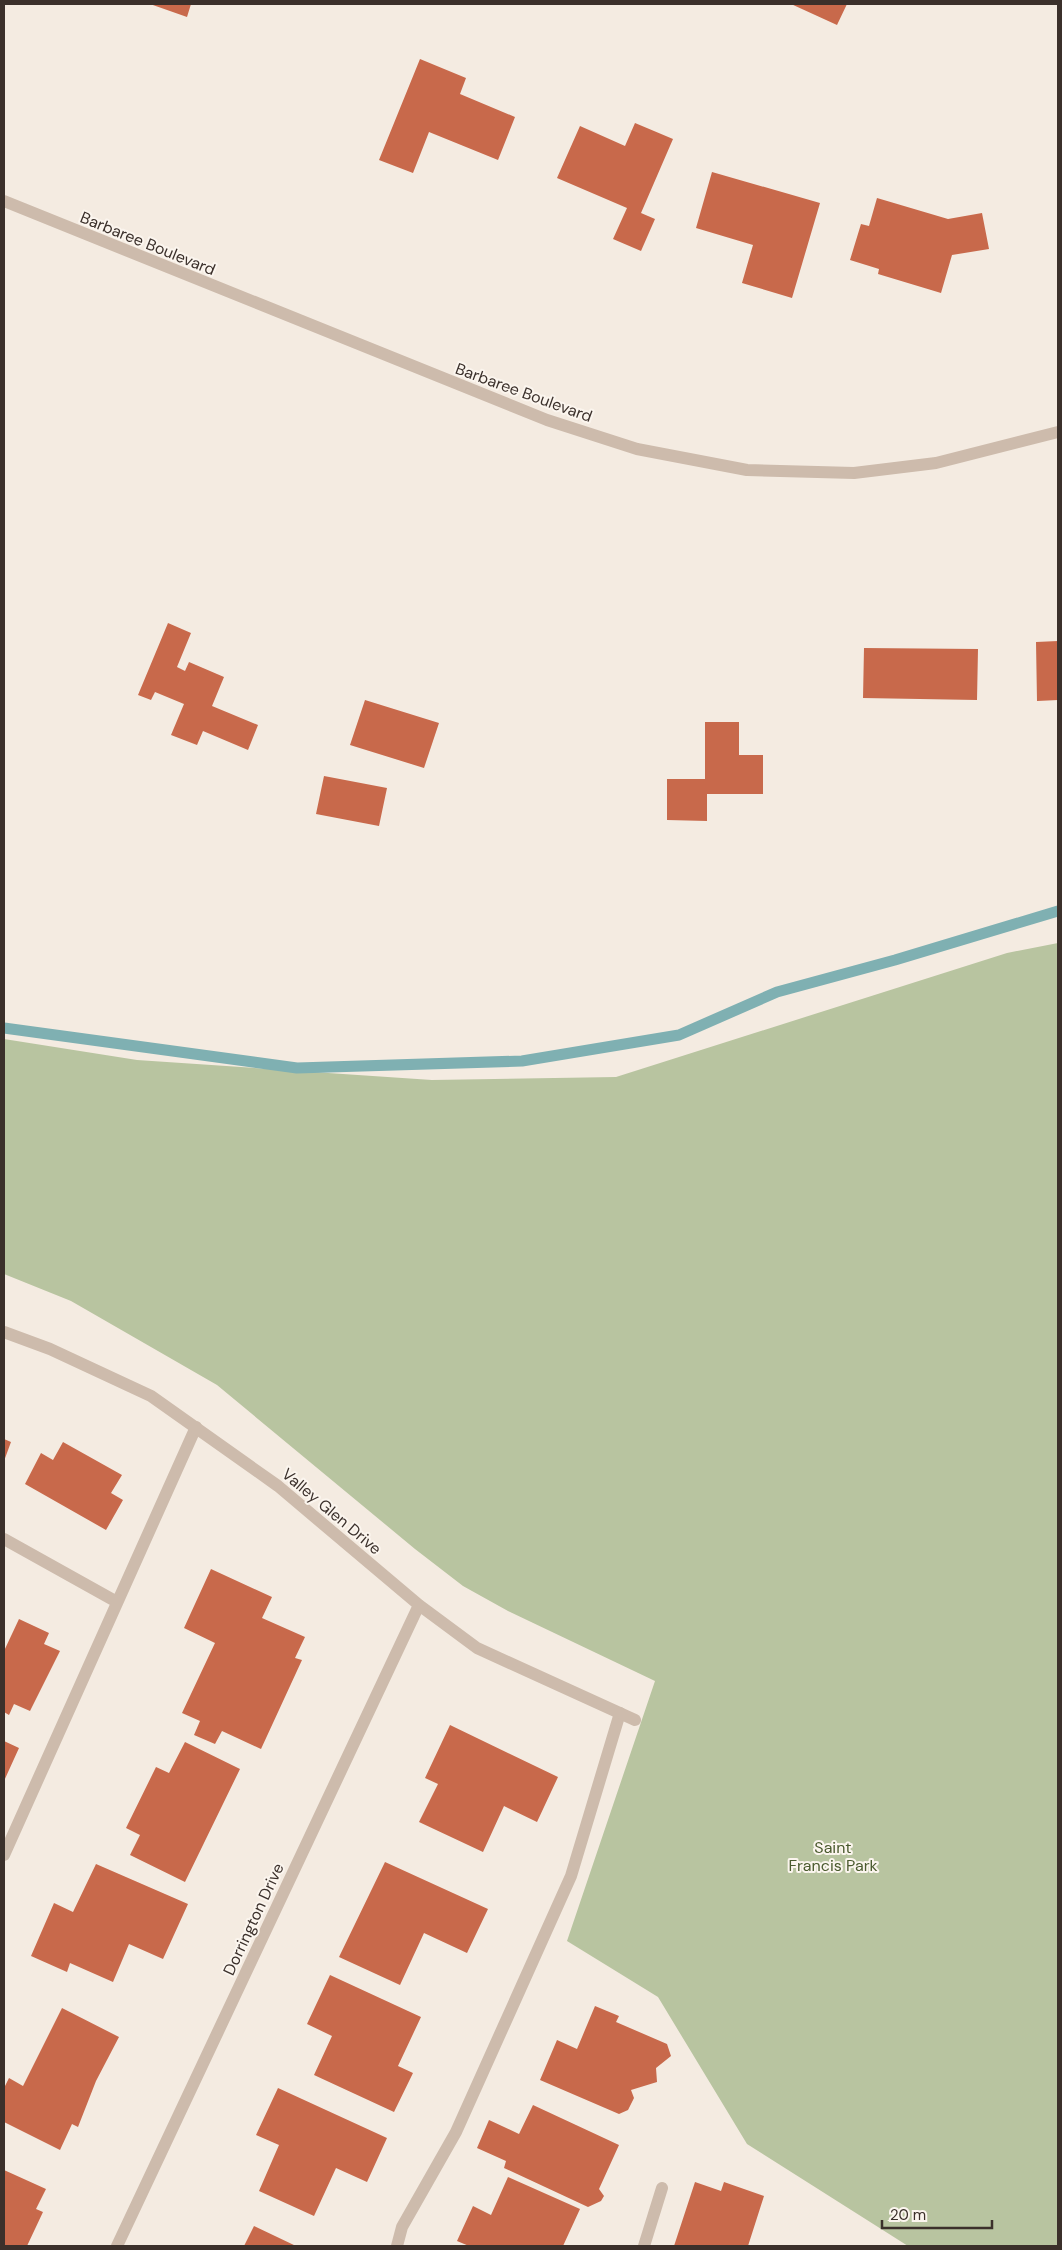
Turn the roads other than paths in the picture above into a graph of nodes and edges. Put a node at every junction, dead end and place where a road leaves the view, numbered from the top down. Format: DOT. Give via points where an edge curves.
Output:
graph roads {
  1 [pos="4,201"];
  2 [pos="1058,432"];
  3 [pos="4,1332"];
  4 [pos="196,1427"];
  5 [pos="4,1539"];
  6 [pos="118,1602"];
  7 [pos="419,1606"];
  8 [pos="620,1713"];
  9 [pos="635,1720"];
  10 [pos="5,1848"];
  11 [pos="662,2188"];
  12 [pos="117,2246"];
  13 [pos="397,2246"];
  14 [pos="644,2246"];
  1 -- 2 [label="street, Barbaree Boulevard" via="530,414 637,449 747,470 854,473 936,463"];
  3 -- 4 [label="street, Valley Glen Drive" via="50,1349 151,1396"];
  4 -- 6 [label="street"];
  4 -- 7 [label="street, Valley Glen Drive" via="278,1486"];
  5 -- 6 [label="street"];
  6 -- 10 [label="street"];
  7 -- 8 [label="street, Valley Glen Drive" via="477,1648"];
  7 -- 12 [label="street, Dorrington Drive"];
  8 -- 9 [label="street, Valley Glen Drive"];
  8 -- 13 [label="street" via="571,1876 456,2132 402,2227"];
  11 -- 14 [label="street"];
}
